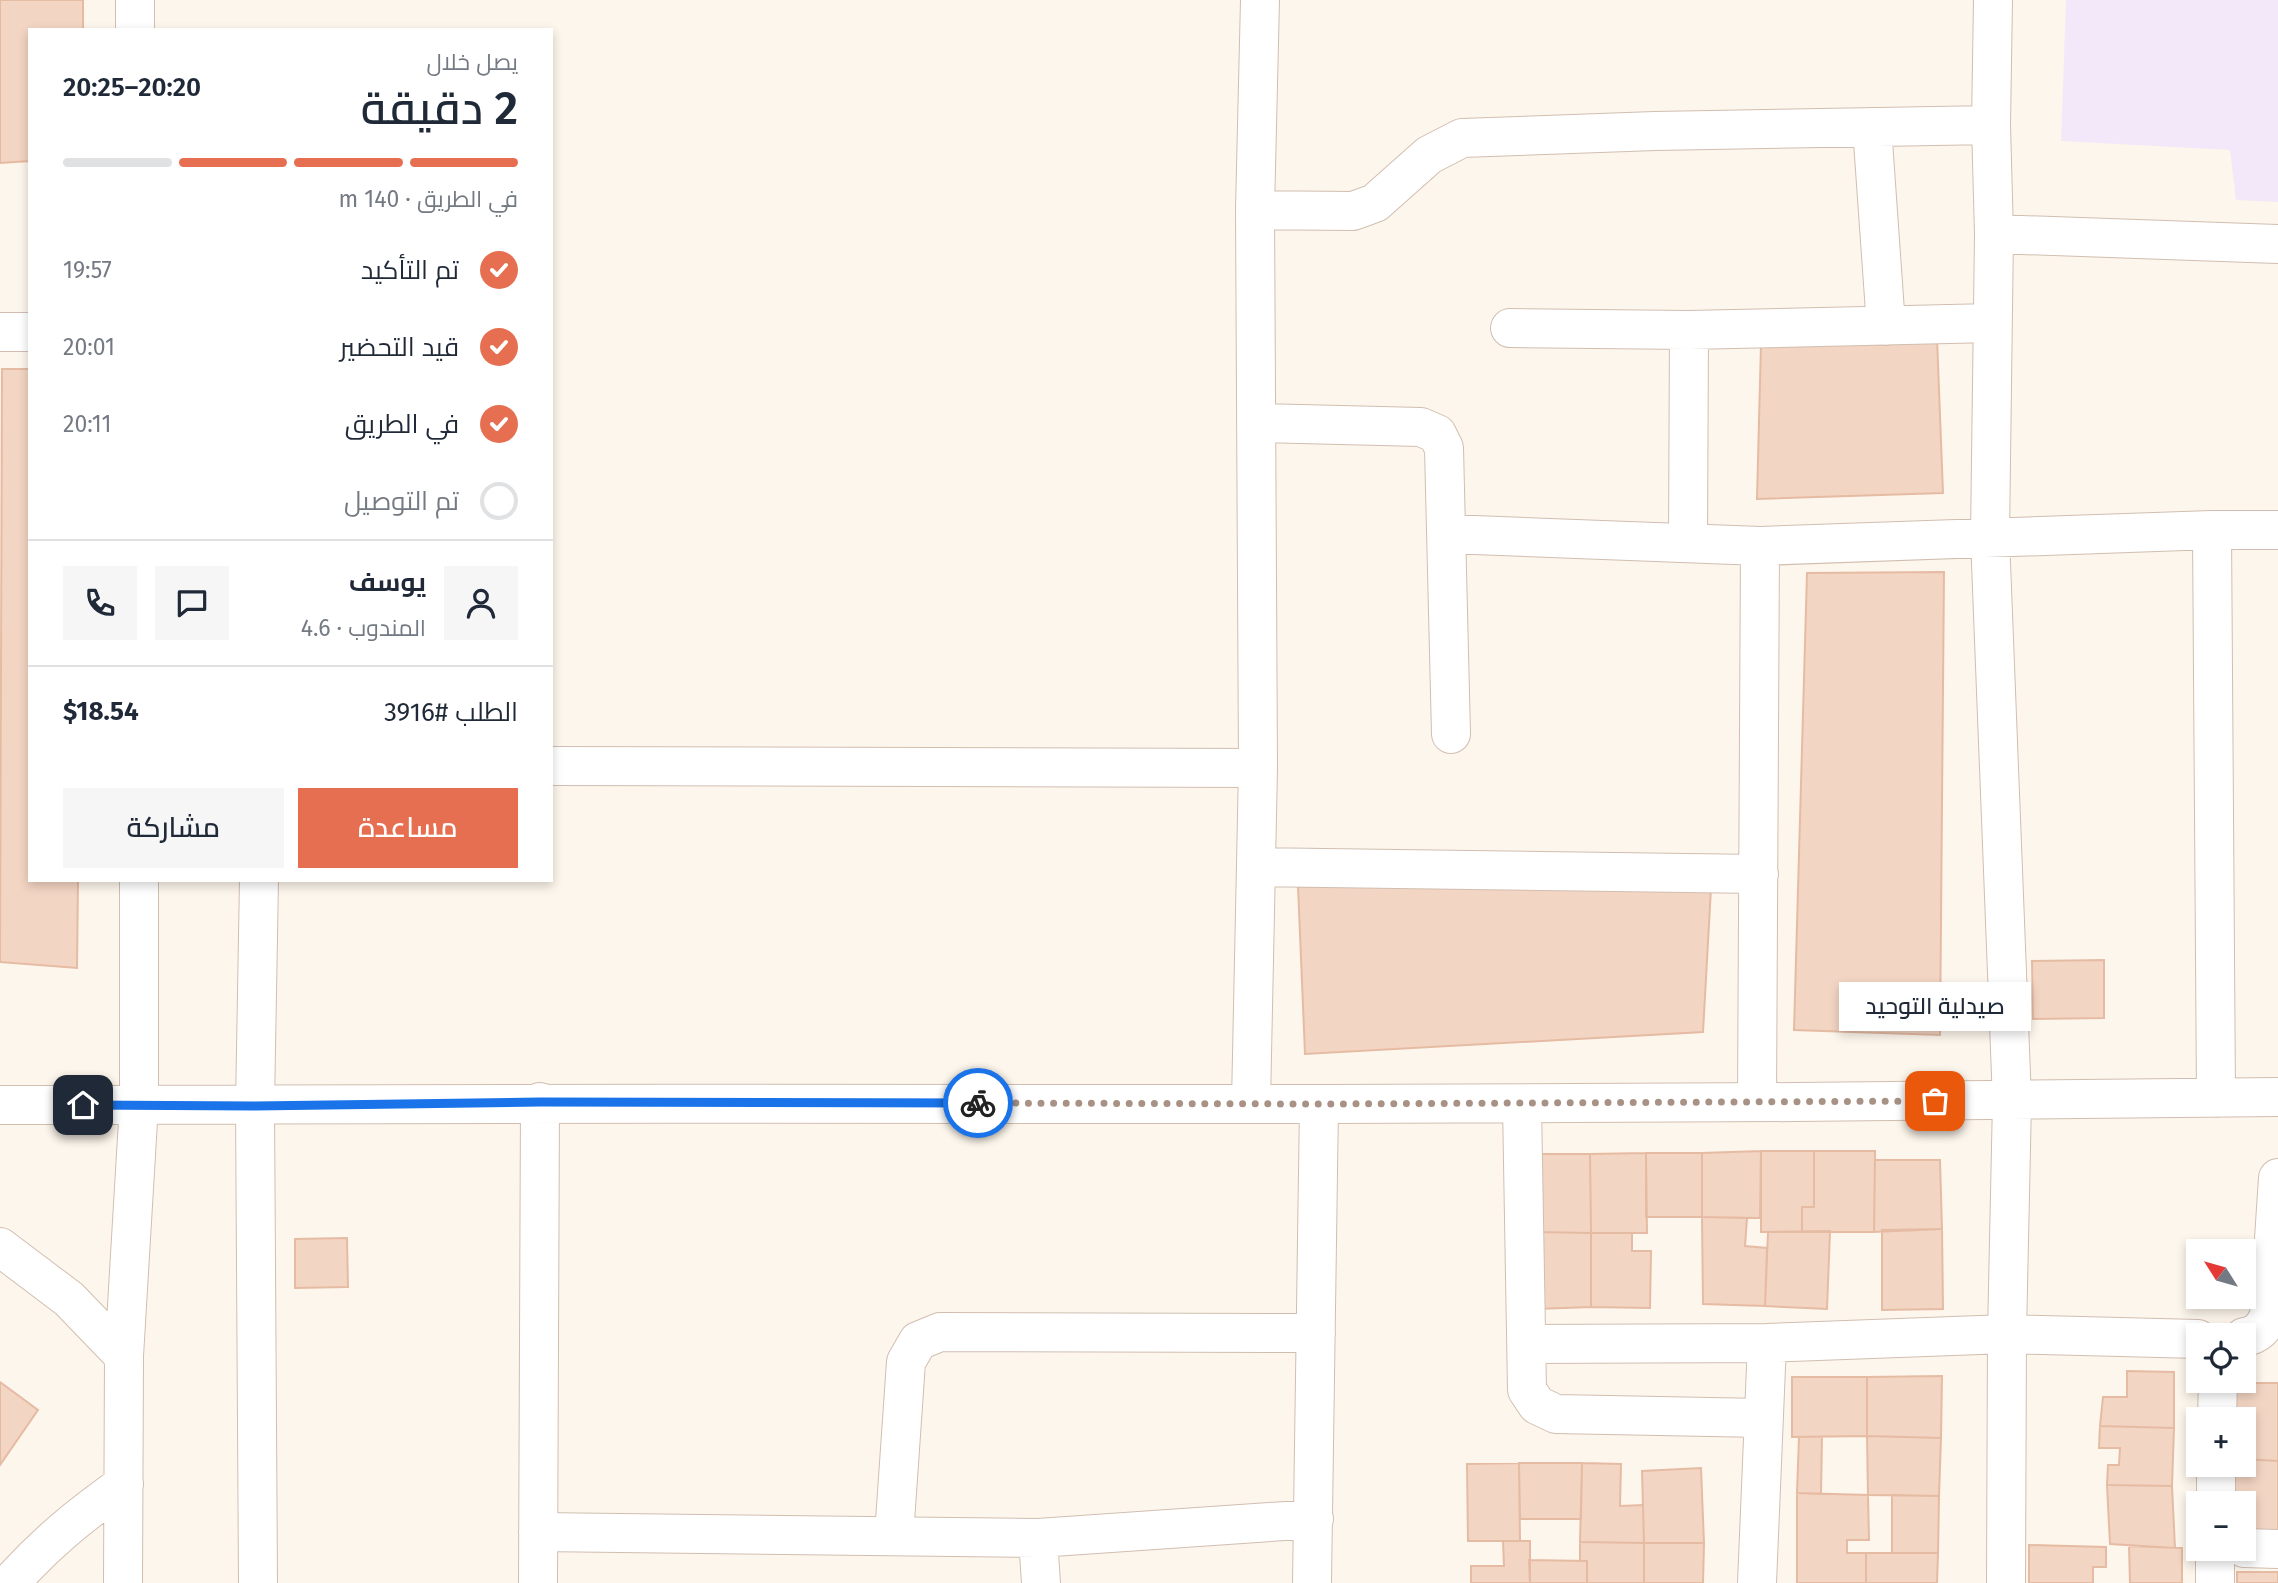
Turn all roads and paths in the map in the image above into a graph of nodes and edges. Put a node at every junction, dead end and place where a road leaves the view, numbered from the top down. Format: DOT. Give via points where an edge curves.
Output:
graph roads {
  1 [pos="135,0"];
  2 [pos="1259,0"];
  3 [pos="1993,0"];
  4 [pos="135,28"];
  5 [pos="1991,125"];
  6 [pos="1872,127"];
  7 [pos="1255,210"];
  8 [pos="1994,233"];
  9 [pos="2278,244"];
  10 [pos="1992,323"];
  11 [pos="1886,326"];
  12 [pos="1510,328"];
  13 [pos="1689,330"];
  14 [pos="0,332"];
  15 [pos="28,332"];
  16 [pos="1256,423"];
  17 [pos="2212,530"];
  18 [pos="2278,530"];
  19 [pos="1448,534"];
  20 [pos="1990,537"];
  21 [pos="1688,543"];
  22 [pos="1760,546"];
  23 [pos="1451,734"];
  24 [pos="553,766"];
  25 [pos="1258,768"];
  26 [pos="1256,867"];
  27 [pos="1759,874"];
  28 [pos="139,882"];
  29 [pos="259,882"];
  30 [pos="2278,1097"];
  31 [pos="2216,1098"];
  32 [pos="2012,1101"];
  33 [pos="540,1102"];
  34 [pos="1757,1102"];
  35 [pos="1251,1103"];
  36 [pos="139,1104"];
  37 [pos="1319,1104"];
  38 [pos="1522,1104"];
  39 [pos="0,1105"];
  40 [pos="255,1106"];
  41 [pos="2278,1178"];
  42 [pos="0,1247"];
  43 [pos="1316,1332"];
  44 [pos="2256,1333"];
  45 [pos="2007,1334"];
  46 [pos="2186,1339"];
  47 [pos="1767,1343"];
  48 [pos="1527,1344"];
  49 [pos="124,1356"];
  50 [pos="1762,1418"];
  51 [pos="124,1484"];
  52 [pos="1314,1519"];
  53 [pos="538,1532"];
  54 [pos="894,1536"];
  55 [pos="1038,1538"];
  56 [pos="2256,1548"];
  57 [pos="2278,1549"];
  58 [pos="2215,1561"];
  59 [pos="10,1583"];
  60 [pos="123,1583"];
  61 [pos="258,1583"];
  62 [pos="538,1583"];
  63 [pos="1041,1583"];
  64 [pos="1312,1583"];
  65 [pos="1757,1583"];
  66 [pos="2006,1583"];
  67 [pos="2215,1583"];
  1 -- 4 [label="street"];
  2 -- 7 [label="street"];
  3 -- 5 [label="street"];
  5 -- 6 [label="street"];
  5 -- 8 [label="street"];
  6 -- 7 [label="street" via="1462,138 1429,155 1375,203 1353,211"];
  6 -- 11 [label="street"];
  7 -- 16 [label="street"];
  8 -- 9 [label="street"];
  8 -- 10 [label="street"];
  10 -- 11 [label="street"];
  10 -- 20 [label="street"];
  11 -- 13 [label="street"];
  12 -- 13 [label="street"];
  13 -- 21 [label="street"];
  14 -- 15 [label="street"];
  16 -- 19 [label="street" via="1421,427 1437,434 1444,448"];
  16 -- 25 [label="street"];
  17 -- 18 [label="street"];
  17 -- 20 [label="street"];
  17 -- 31 [label="street"];
  19 -- 21 [label="street"];
  19 -- 23 [label="street"];
  20 -- 22 [label="street"];
  20 -- 32 [label="street"];
  21 -- 22 [label="street"];
  22 -- 27 [label="street"];
  24 -- 25 [label="street"];
  25 -- 26 [label="street"];
  26 -- 27 [label="street"];
  26 -- 35 [label="street"];
  27 -- 34 [label="street"];
  28 -- 36 [label="street"];
  29 -- 40 [label="street"];
  30 -- 31 [label="street"];
  31 -- 32 [label="street"];
  32 -- 34 [label="street"];
  32 -- 45 [label="street"];
  33 -- 35 [label="street"];
  33 -- 40 [label="street"];
  33 -- 53 [label="street"];
  34 -- 38 [label="street"];
  35 -- 37 [label="street"];
  36 -- 39 [label="street"];
  36 -- 40 [label="street"];
  36 -- 49 [label="street"];
  37 -- 38 [label="street"];
  37 -- 43 [label="street"];
  38 -- 48 [label="street"];
  40 -- 61 [label="street"];
  41 -- 44 [label="street" via="2269,1315"];
  42 -- 49 [label="street" via="69,1299"];
  43 -- 52 [label="street"];
  43 -- 54 [label="street" via="940,1332 918,1341 906,1362"];
  45 -- 46 [label="street"];
  45 -- 47 [label="street"];
  45 -- 66 [label="street"];
  47 -- 48 [label="street"];
  47 -- 50 [label="street"];
  48 -- 50 [label="street" via="1527,1390 1537,1405 1556,1414"];
  49 -- 51 [label="street"];
  50 -- 65 [label="street"];
  51 -- 59 [label="street" via="39,1550"];
  51 -- 60 [label="street"];
  52 -- 55 [label="street"];
  52 -- 64 [label="street"];
  53 -- 54 [label="street"];
  53 -- 62 [label="street"];
  54 -- 55 [label="street"];
  55 -- 63 [label="street"];
  56 -- 57 [label="street"];
  58 -- 67 [label="street"];
}
